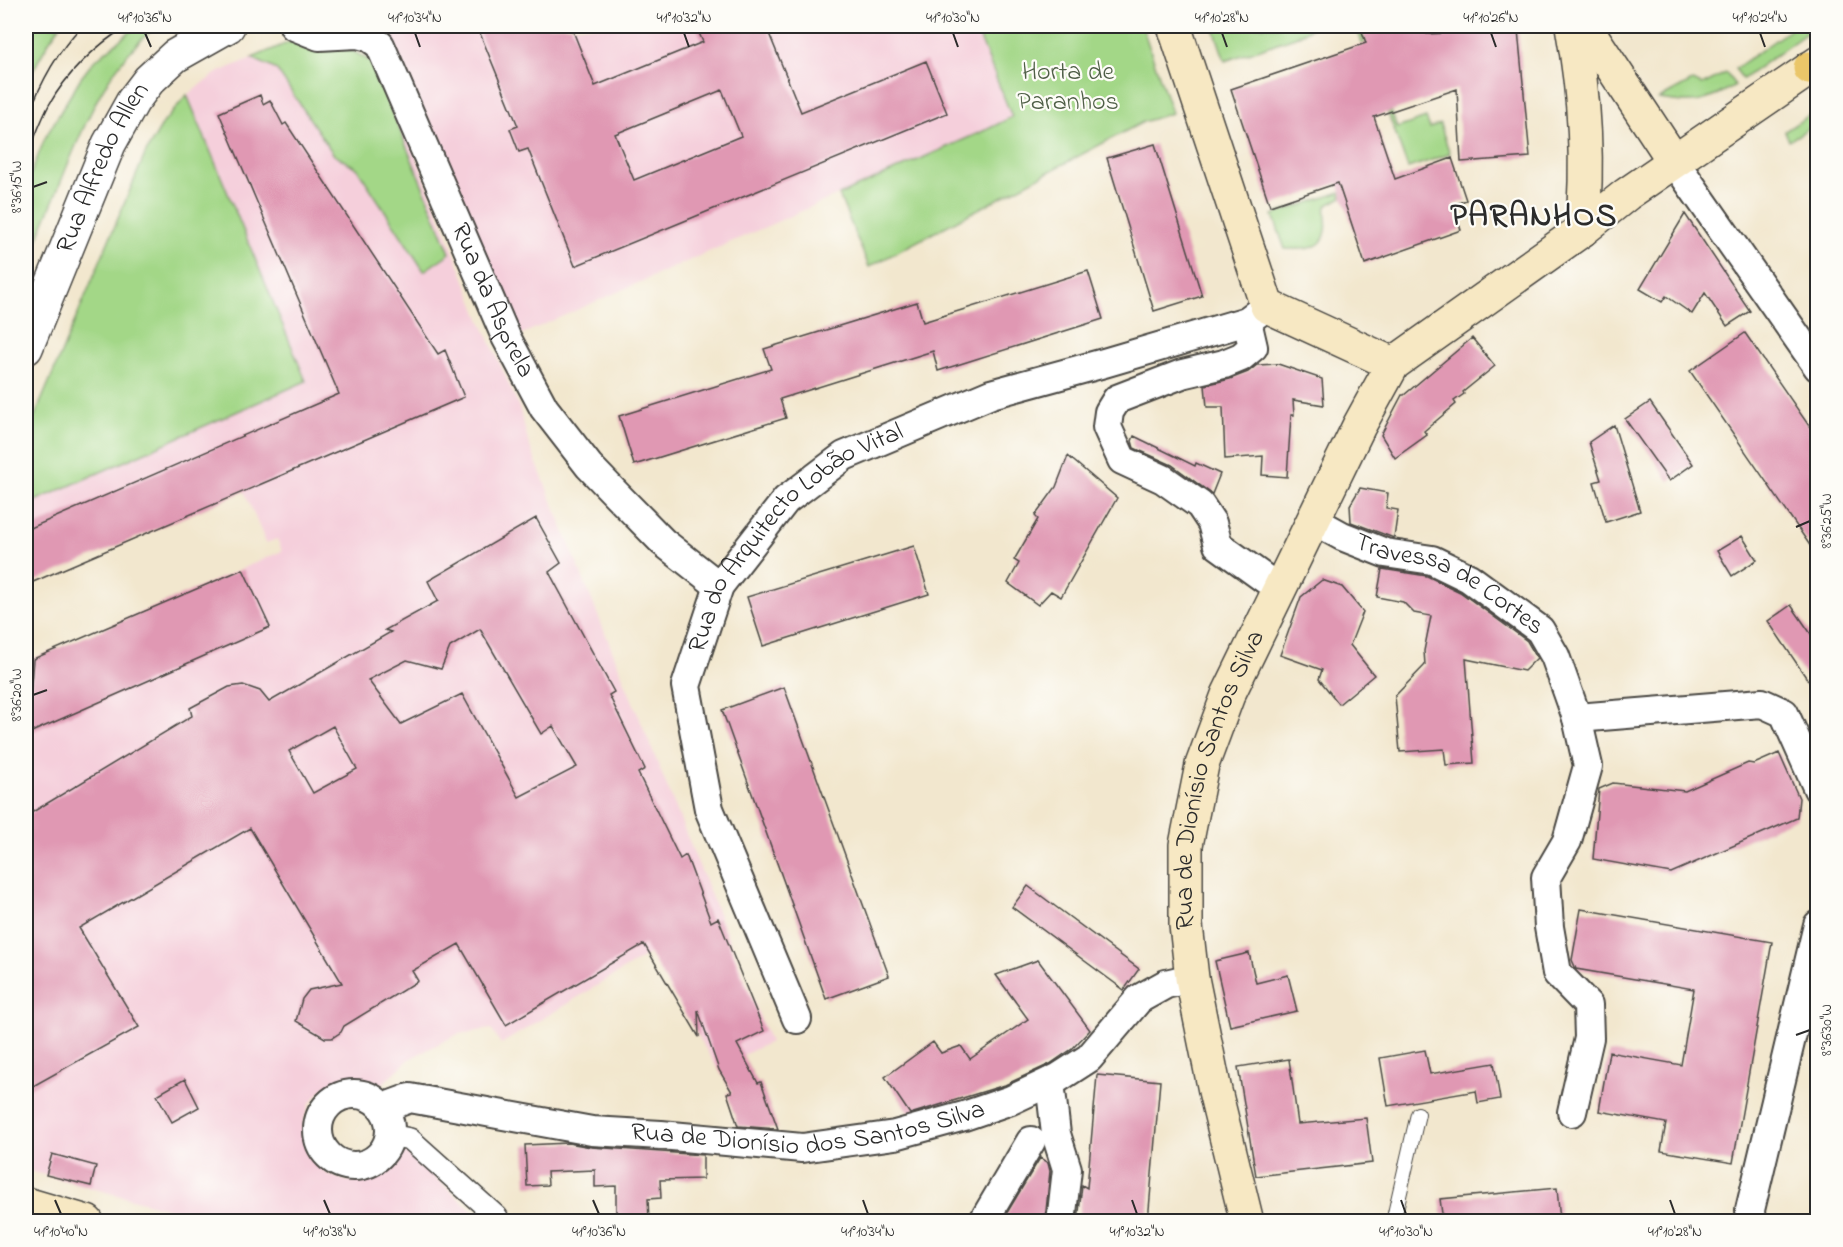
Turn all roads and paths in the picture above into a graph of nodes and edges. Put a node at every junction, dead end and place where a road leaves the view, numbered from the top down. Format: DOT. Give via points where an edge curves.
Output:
graph roads {
  1 [pos="228,26"];
  2 [pos="294,26"];
  3 [pos="1174,26"];
  4 [pos="1572,26"];
  5 [pos="1585,26"];
  6 [pos="1816,64"];
  7 [pos="1674,161"];
  8 [pos="1582,231"];
  9 [pos="1257,314"];
  10 [pos="26,348"];
  11 [pos="1393,364"];
  12 [pos="1818,367"];
  13 [pos="1313,520"];
  14 [pos="719,586"];
  15 [pos="1279,589"];
  16 [pos="1577,718"];
  17 [pos="1818,789"];
  18 [pos="1818,925"];
  19 [pos="1192,978"];
  20 [pos="797,1019"];
  21 [pos="1050,1082"];
  22 [pos="1011,1100"];
  23 [pos="1572,1112"];
  24 [pos="1418,1114"];
  25 [pos="387,1121"];
  26 [pos="1044,1138"];
  27 [pos="26,1204"];
  28 [pos="87,1221"];
  29 [pos="497,1221"];
  30 [pos="983,1221"];
  31 [pos="1061,1221"];
  32 [pos="1247,1221"];
  33 [pos="1393,1221"];
  34 [pos="1751,1221"];
  1 -- 10 [label="street, Rua Alfredo Allen" via="175,56 149,80 129,109 109,144"];
  2 -- 14 [label="street, Rua da Asprela" via="319,36 357,34 380,45 506,337 544,408 624,503 663,542"];
  3 -- 9 [label="main road"];
  4 -- 8 [label="main road" via="1585,163"];
  5 -- 7 [label="main road"];
  6 -- 7 [label="main road"];
  7 -- 8 [label="main road"];
  7 -- 12 [label="street"];
  8 -- 11 [label="main road"];
  9 -- 11 [label="main road"];
  9 -- 14 [label="street, Rua do Arquitecto Lobão Vital" via="1104,363 990,394 844,456 786,500"];
  9 -- 15 [label="street" via="1252,347 1240,357 1117,399 1109,412 1107,427 1122,460 1163,479 1200,505 1212,523 1218,545"];
  11 -- 13 [label="main road, Rua de Dionísio Santos Silva"];
  13 -- 15 [label="main road, Rua de Dionísio Santos Silva"];
  13 -- 16 [label="street, Travessa de Cortes" via="1385,553 1432,560 1469,578 1507,604 1540,630 1555,656"];
  14 -- 20 [label="street, Rua do Arquitecto Lobão Vital" via="686,686 709,810"];
  15 -- 19 [label="main road, Rua de Dionísio Santos Silva" via="1228,696 1202,765 1186,845 1186,925"];
  16 -- 17 [label="street" via="1762,703 1784,712"];
  16 -- 23 [label="street, Travessa de Cortes" via="1588,766 1567,841 1546,877 1557,973 1588,1005 1589,1038"];
  18 -- 34 [label="street" via="1750,1210"];
  19 -- 21 [label="street, Rua de Dionísio dos Santos Silva" via="1166,984 1139,999 1089,1058"];
  19 -- 32 [label="main road, Rua de Dionísio Santos Silva"];
  21 -- 22 [label="street, Rua de Dionísio dos Santos Silva"];
  21 -- 26 [label="street"];
  22 -- 25 [label="street, Rua de Dionísio dos Santos Silva" via="895,1135 802,1148 592,1131 410,1098"];
  22 -- 26 [label="street"];
  24 -- 33 [label="lane"];
  25 -- 29 [label="street, Rua de Dionísio dos Santos Silva"];
  26 -- 30 [label="street"];
  26 -- 31 [label="street" via="1067,1169"];
  27 -- 28 [label="main road"];
}
